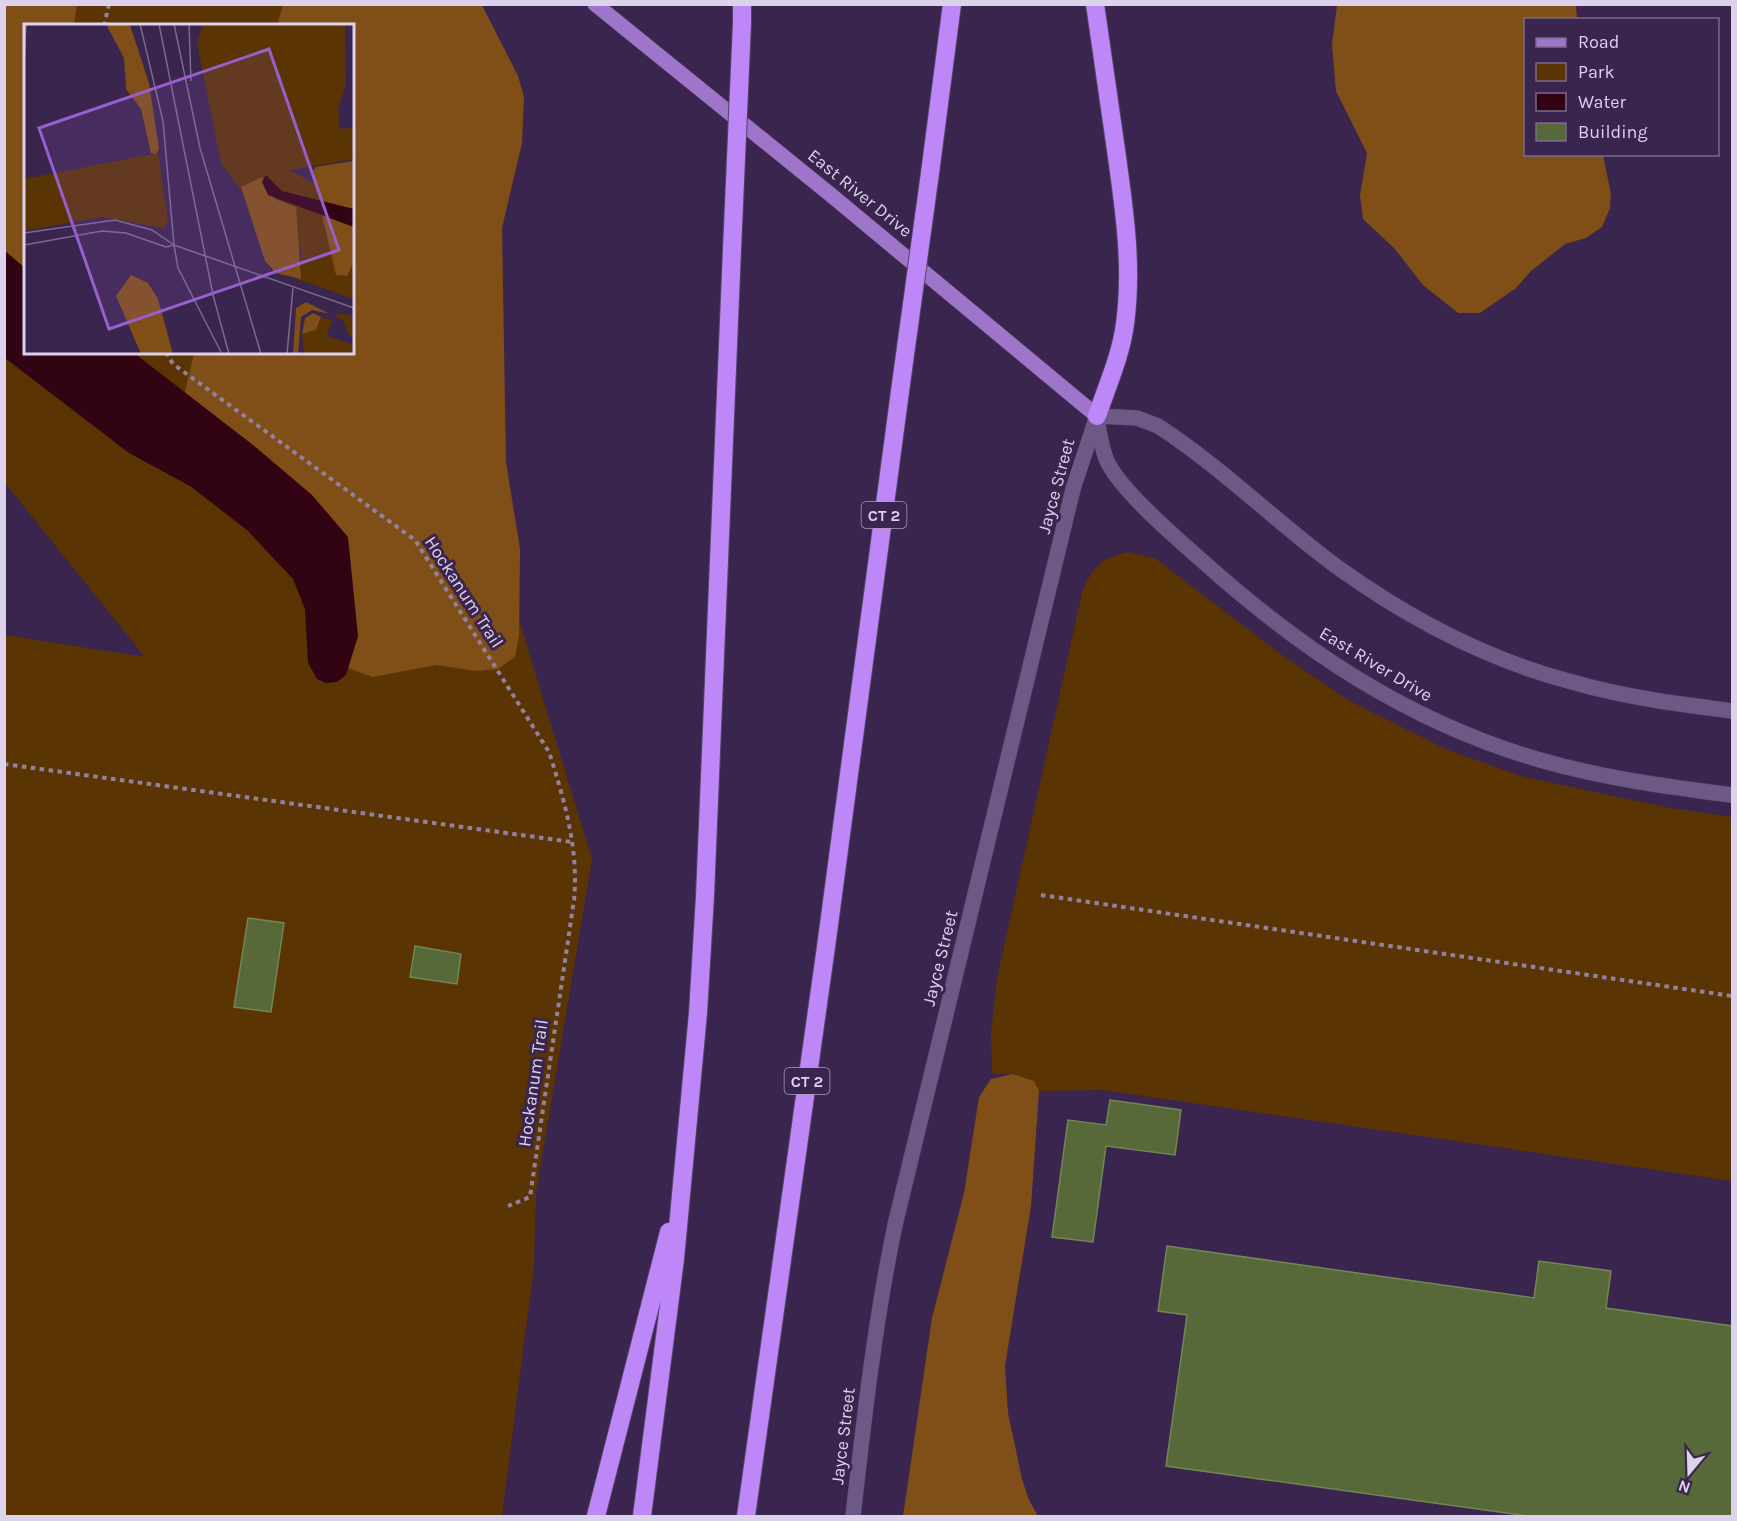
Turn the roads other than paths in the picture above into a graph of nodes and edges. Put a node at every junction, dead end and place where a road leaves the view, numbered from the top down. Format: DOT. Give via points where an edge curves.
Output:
graph roads {
  1 [pos="595,4"];
  2 [pos="742,4"];
  3 [pos="952,4"];
  4 [pos="1095,4"];
  5 [pos="1097,416"];
  6 [pos="1732,711"];
  7 [pos="1732,795"];
  8 [pos="684,1172"];
  9 [pos="596,1516"];
  10 [pos="642,1516"];
  11 [pos="746,1516"];
  12 [pos="853,1516"];
  1 -- 5 [label="main road, East River Drive"];
  2 -- 8 [label="highway, bridge" via="705,896"];
  3 -- 11 [label="highway, CT 2, bridge"];
  4 -- 5 [label="highway" via="1128,253 1125,325"];
  5 -- 6 [label="street" via="1137,418 1158,426 1339,568 1454,638 1572,682 1641,698"];
  5 -- 7 [label="street, East River Drive" via="1110,466 1156,518 1265,615 1374,690 1469,736 1540,760 1627,780"];
  5 -- 12 [label="street, Jayce Street" via="1073,489 895,1225 883,1280"];
  8 -- 9 [label="highway"];
  8 -- 10 [label="highway"];
}
